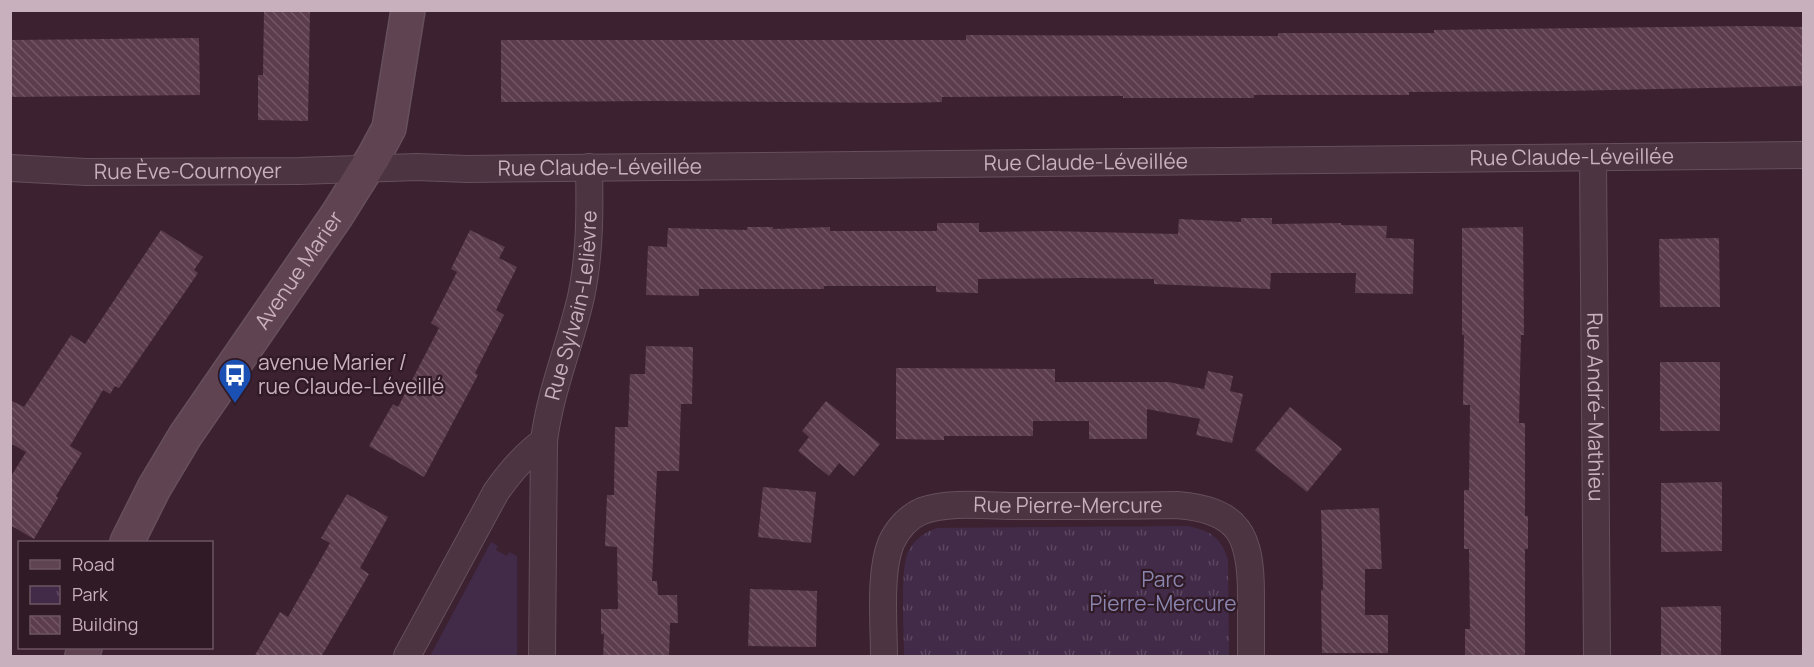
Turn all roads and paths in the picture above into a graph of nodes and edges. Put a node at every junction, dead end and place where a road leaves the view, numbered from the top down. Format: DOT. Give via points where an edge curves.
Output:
graph roads {
  1 [pos="408,10"];
  2 [pos="1803,155"];
  3 [pos="1593,158"];
  4 [pos="589,167"];
  5 [pos="10,168"];
  6 [pos="368,168"];
  7 [pos="544,441"];
  8 [pos="128,541"];
  9 [pos="407,657"];
  10 [pos="542,657"];
  11 [pos="884,657"];
  12 [pos="1251,657"];
  13 [pos="1597,657"];
  1 -- 6 [label="street, Avenue Marier" via="389,128"];
  2 -- 3 [label="street, Rue Claude-Léveillée"];
  3 -- 4 [label="street, Rue Claude-Léveillée"];
  3 -- 13 [label="street, Rue André-Mathieu"];
  4 -- 6 [label="street, Rue Claude-Léveillée"];
  4 -- 7 [label="street, Rue Sylvain-Lelièvre" via="587,262"];
  5 -- 6 [label="street, Rue Ève-Cournoyer" via="271,172"];
  6 -- 8 [label="street, Avenue Marier" via="185,436"];
  7 -- 9 [label="street" via="528,452 496,492"];
  7 -- 10 [label="street, Rue Sylvain-Lelièvre"];
  11 -- 12 [label="street, Rue Pierre-Mercure" via="885,573 892,542 907,521 920,512 963,506 1196,507 1226,518 1245,542 1251,570"];
}
